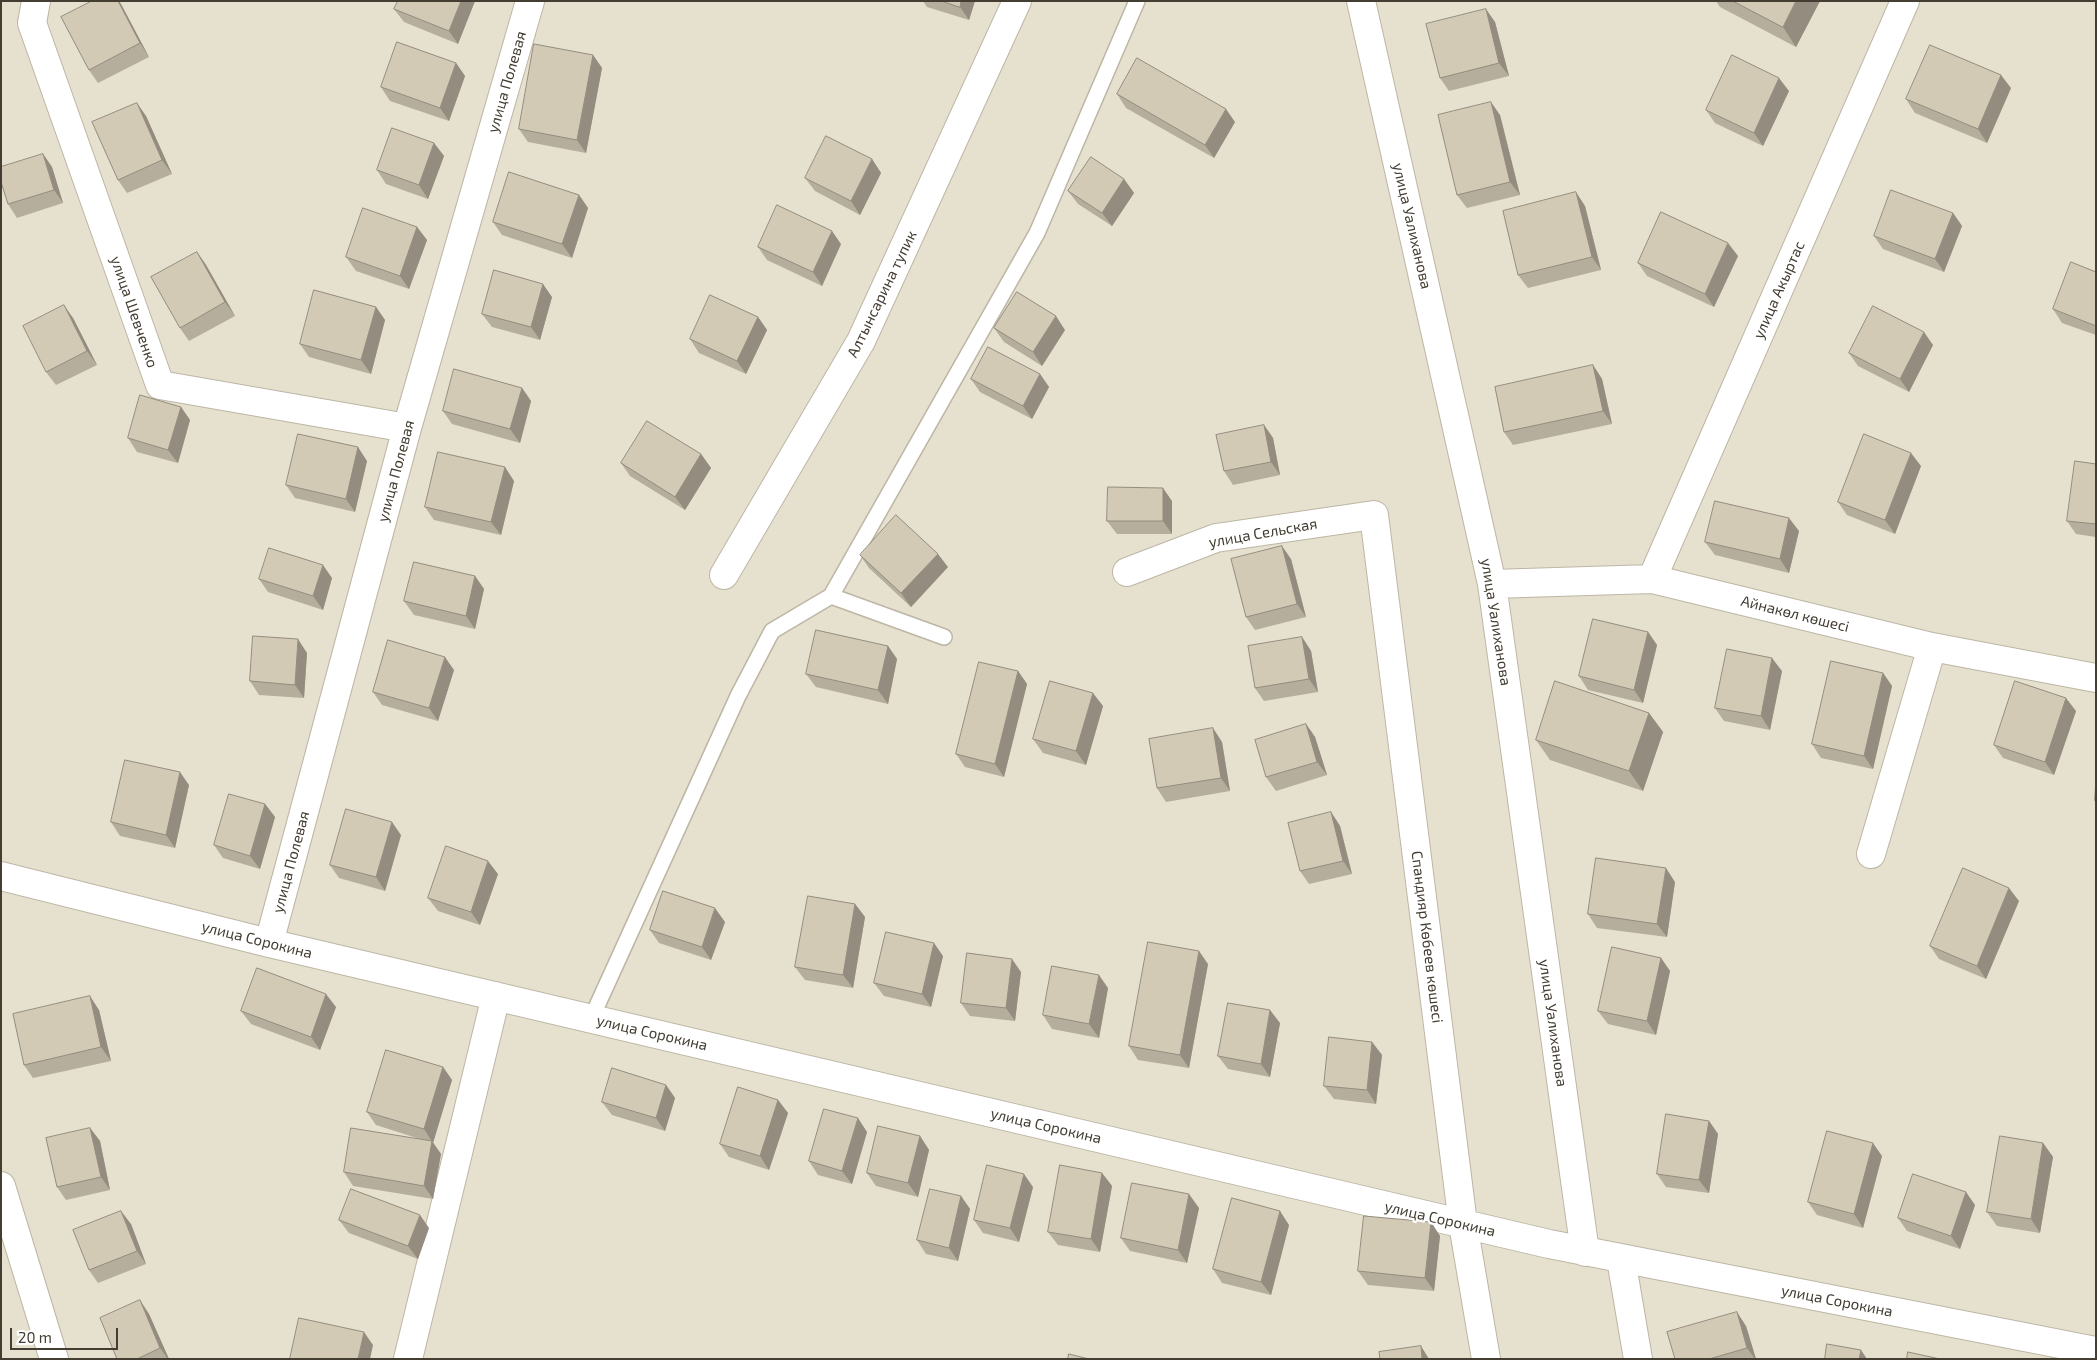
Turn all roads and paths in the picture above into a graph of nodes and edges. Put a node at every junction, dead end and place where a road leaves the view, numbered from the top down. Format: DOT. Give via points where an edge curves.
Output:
graph roads {
  1 [pos="36,1"];
  2 [pos="530,1"];
  3 [pos="1017,1"];
  4 [pos="1137,1"];
  5 [pos="1361,1"];
  6 [pos="1905,1"];
  7 [pos="407,428"];
  8 [pos="1374,515"];
  9 [pos="1127,572"];
  10 [pos="724,575"];
  11 [pos="1652,579"];
  12 [pos="1492,584"];
  13 [pos="831,596"];
  14 [pos="944,637"];
  15 [pos="1932,647"];
  16 [pos="2096,678"];
  17 [pos="1871,854"];
  18 [pos="1,876"];
  19 [pos="269,943"];
  20 [pos="496,996"];
  21 [pos="591,1019"];
  22 [pos="1,1186"];
  23 [pos="1463,1224"];
  24 [pos="1585,1252"];
  25 [pos="1621,1258"];
  26 [pos="2079,1352"];
  27 [pos="54,1359"];
  28 [pos="408,1359"];
  29 [pos="1486,1359"];
  30 [pos="1638,1359"];
  1 -- 7 [label="street, улица Шевченко" via="32,23 160,385"];
  2 -- 7 [label="street, улица Полевая"];
  3 -- 10 [label="street, Алтынсарина тупик" via="861,341"];
  4 -- 13 [label="lane" via="1036,233"];
  5 -- 12 [label="street, улица Уалиханова"];
  6 -- 11 [label="street, улица Акыртас"];
  7 -- 19 [label="street, улица Полевая"];
  8 -- 9 [label="street, улица Сельская" via="1216,538"];
  8 -- 23 [label="street, Спандияр Көбеев көшесі"];
  11 -- 12 [label="street, Айнакөл көшесі"];
  11 -- 15 [label="street, Айнакөл көшесі"];
  12 -- 24 [label="street, улица Уалиханова"];
  13 -- 14 [label="lane"];
  13 -- 21 [label="lane" via="772,630 738,696"];
  15 -- 16 [label="street, Айнакөл көшесі"];
  15 -- 17 [label="street"];
  18 -- 19 [label="street, улица Сорокина"];
  19 -- 20 [label="street, улица Сорокина"];
  20 -- 21 [label="street, улица Сорокина"];
  20 -- 28 [label="street"];
  21 -- 23 [label="street, улица Сорокина"];
  22 -- 27 [label="street"];
  23 -- 24 [label="street, улица Сорокина"];
  23 -- 29 [label="street, Спандияр Көбеев көшесі"];
  24 -- 25 [label="street, улица Сорокина"];
  25 -- 26 [label="street, улица Сорокина"];
  25 -- 30 [label="street"];
}
